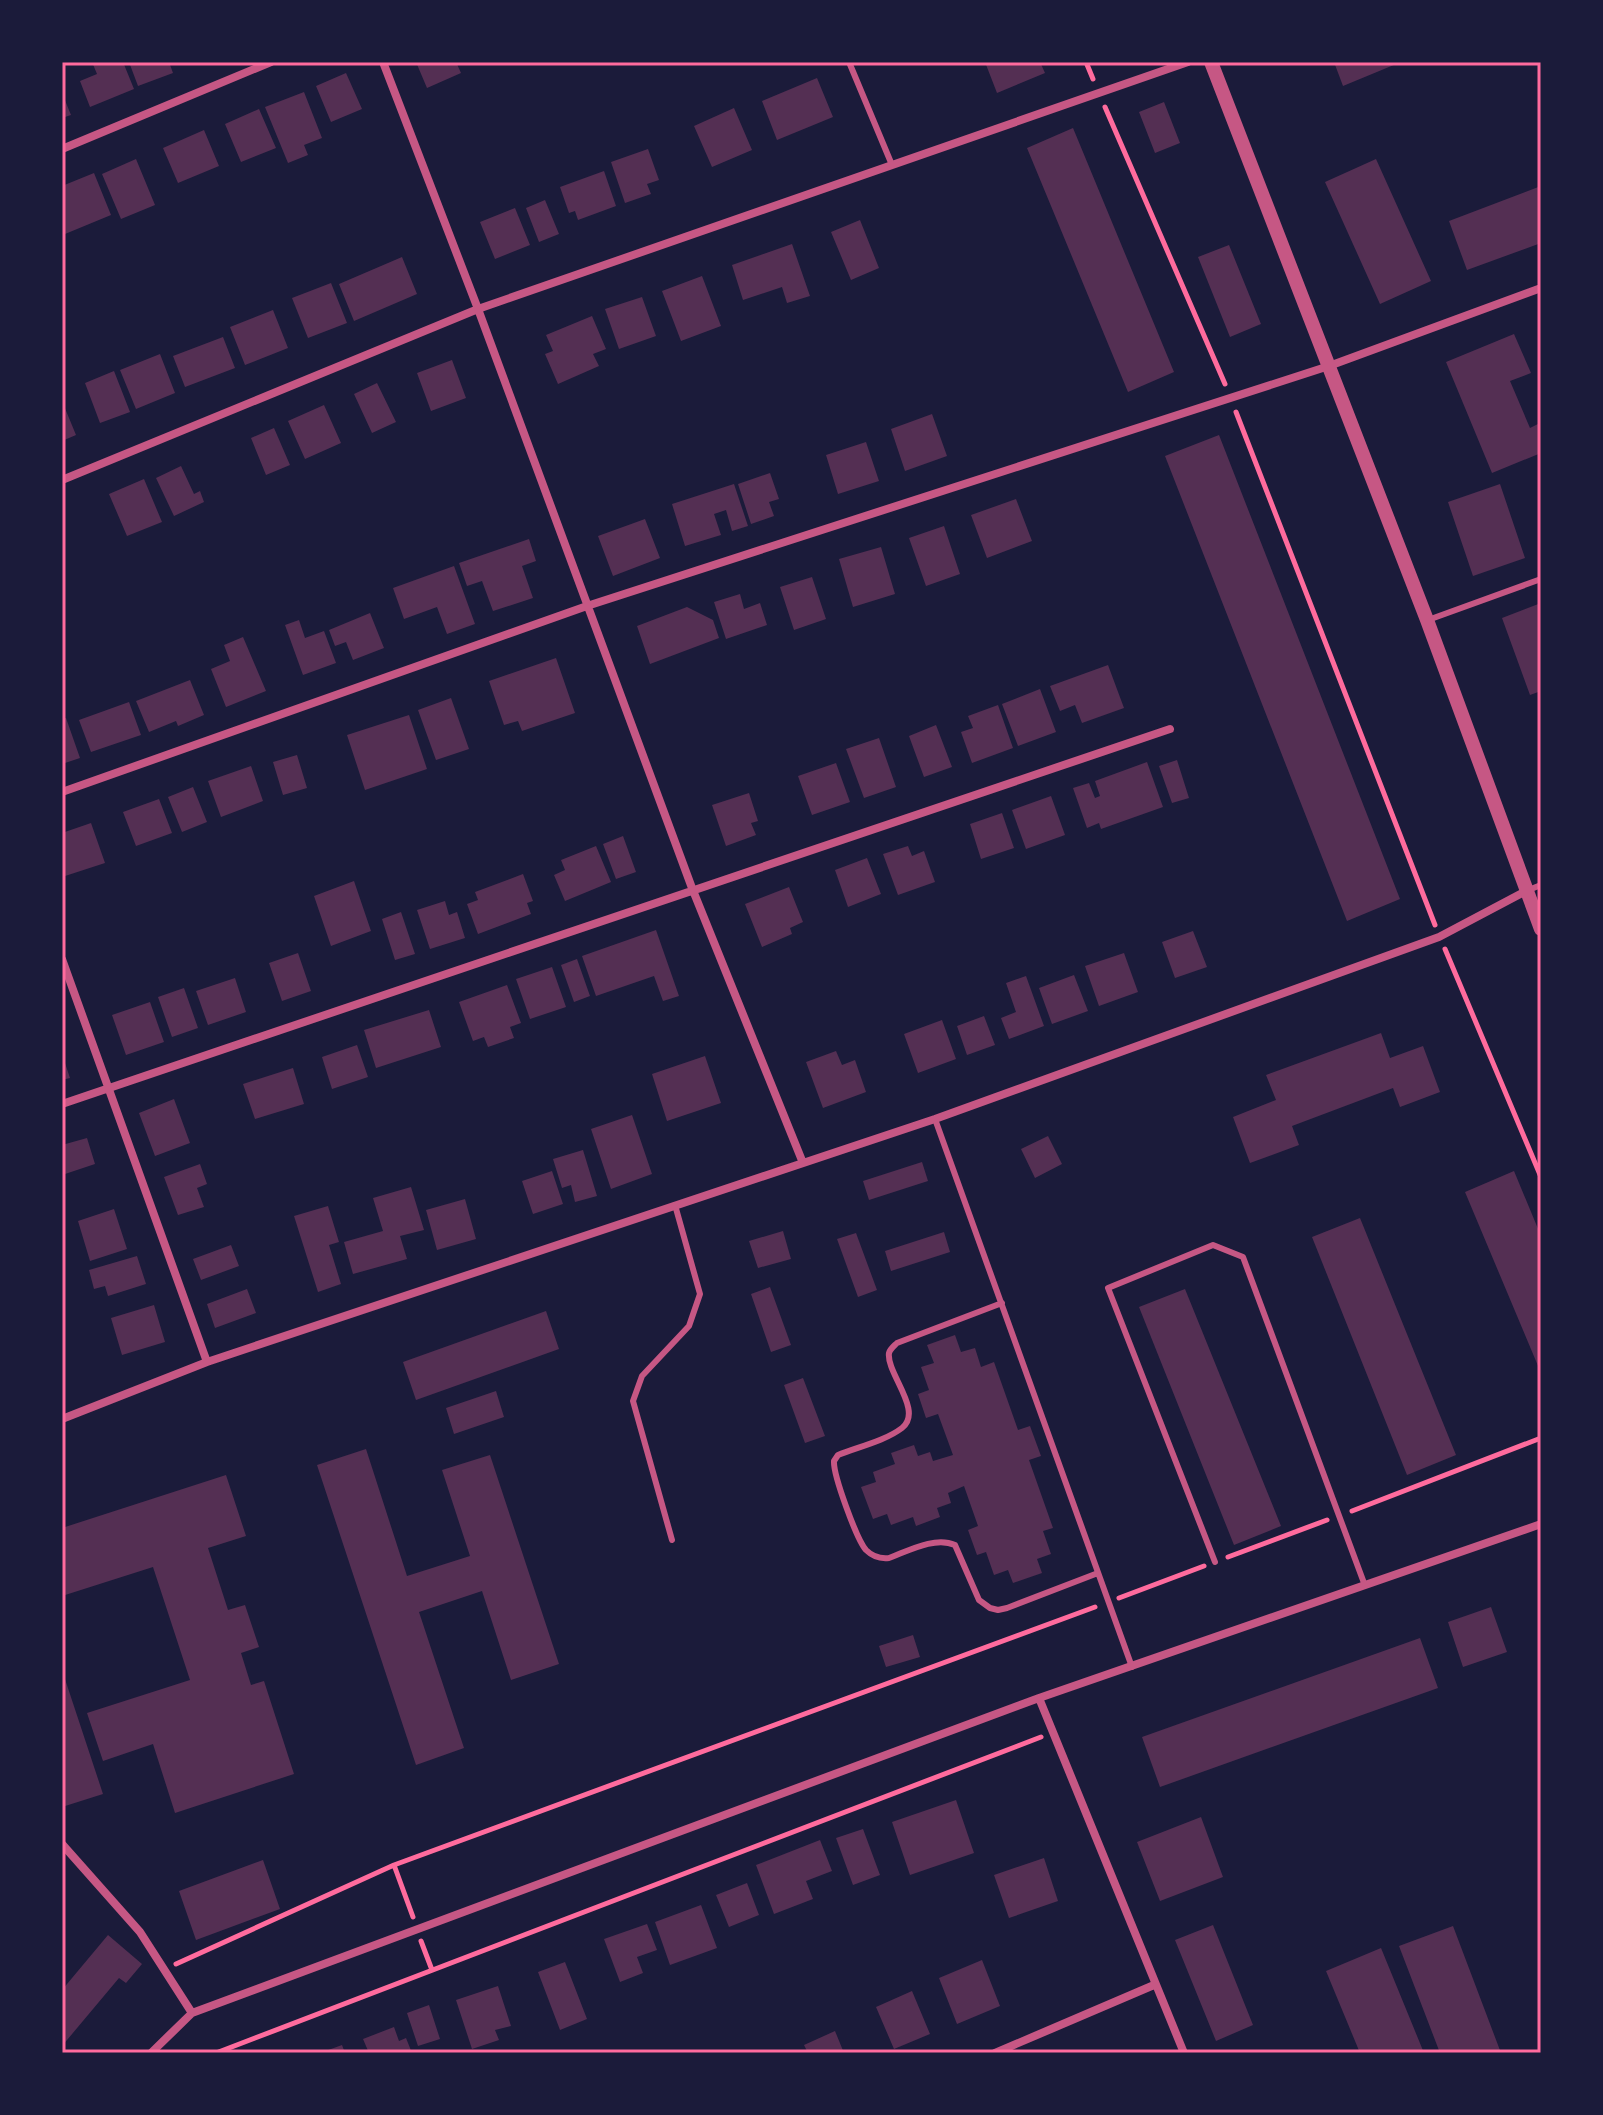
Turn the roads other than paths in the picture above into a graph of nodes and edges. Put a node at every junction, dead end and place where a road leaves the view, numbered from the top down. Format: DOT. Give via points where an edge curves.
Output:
graph roads {
  1 [pos="271,62"];
  2 [pos="383,62"];
  3 [pos="849,62"];
  4 [pos="1188,62"];
  5 [pos="1211,62"];
  6 [pos="62,149"];
  7 [pos="892,165"];
  8 [pos="1541,288"];
  9 [pos="478,309"];
  10 [pos="1329,366"];
  11 [pos="62,480"];
  12 [pos="1541,579"];
  13 [pos="587,606"];
  14 [pos="1427,620"];
  15 [pos="1170,729"];
  16 [pos="62,792"];
  17 [pos="1541,885"];
  18 [pos="692,888"];
  19 [pos="1526,891"];
  20 [pos="1541,929"];
  21 [pos="62,959"];
  22 [pos="107,1088"];
  23 [pos="62,1104"];
  24 [pos="935,1119"];
  25 [pos="803,1163"];
  26 [pos="675,1205"];
  27 [pos="1002,1303"];
  28 [pos="207,1362"];
  29 [pos="62,1419"];
  30 [pos="1541,1524"];
  31 [pos="672,1540"];
  32 [pos="1215,1562"];
  33 [pos="1098,1573"];
  34 [pos="1364,1583"];
  35 [pos="1132,1667"];
  36 [pos="1039,1698"];
  37 [pos="62,1844"];
  38 [pos="1154,1985"];
  39 [pos="192,2013"];
  40 [pos="151,2053"];
  41 [pos="995,2053"];
  42 [pos="1184,2053"];
  1 -- 6 [label="street"];
  2 -- 9 [label="street"];
  3 -- 7 [label="lane"];
  4 -- 7 [label="street"];
  5 -- 10 [label="street"];
  7 -- 9 [label="street"];
  8 -- 10 [label="street"];
  9 -- 11 [label="street"];
  9 -- 13 [label="street"];
  10 -- 13 [label="street"];
  10 -- 14 [label="street"];
  12 -- 14 [label="lane"];
  13 -- 16 [label="street"];
  13 -- 18 [label="street"];
  14 -- 19 [label="street"];
  15 -- 18 [label="street"];
  17 -- 19 [label="lane"];
  18 -- 22 [label="street"];
  18 -- 25 [label="street"];
  19 -- 20 [label="street"];
  19 -- 24 [label="street" via="1439,937"];
  21 -- 22 [label="street"];
  22 -- 23 [label="street"];
  22 -- 28 [label="street"];
  24 -- 25 [label="street"];
  24 -- 27 [label="lane"];
  25 -- 26 [label="street"];
  26 -- 28 [label="street"];
  26 -- 31 [label="lane" via="700,1294 689,1326 642,1376 633,1401"];
  27 -- 33 [label="lane"];
  27 -- 33 [label="lane" via="891,1348 908,1407 907,1422 838,1455 836,1477 869,1553 882,1559 948,1542 957,1549 979,1600 990,1608 1007,1608"];
  28 -- 29 [label="street"];
  30 -- 34 [label="street"];
  32 -- 34 [label="lane" via="1108,1288 1213,1245 1243,1257"];
  33 -- 35 [label="lane"];
  34 -- 35 [label="street"];
  35 -- 36 [label="street"];
  36 -- 38 [label="street"];
  36 -- 39 [label="street"];
  37 -- 39 [label="street" via="140,1932"];
  38 -- 41 [label="street"];
  38 -- 42 [label="street"];
  39 -- 40 [label="street"];
}
